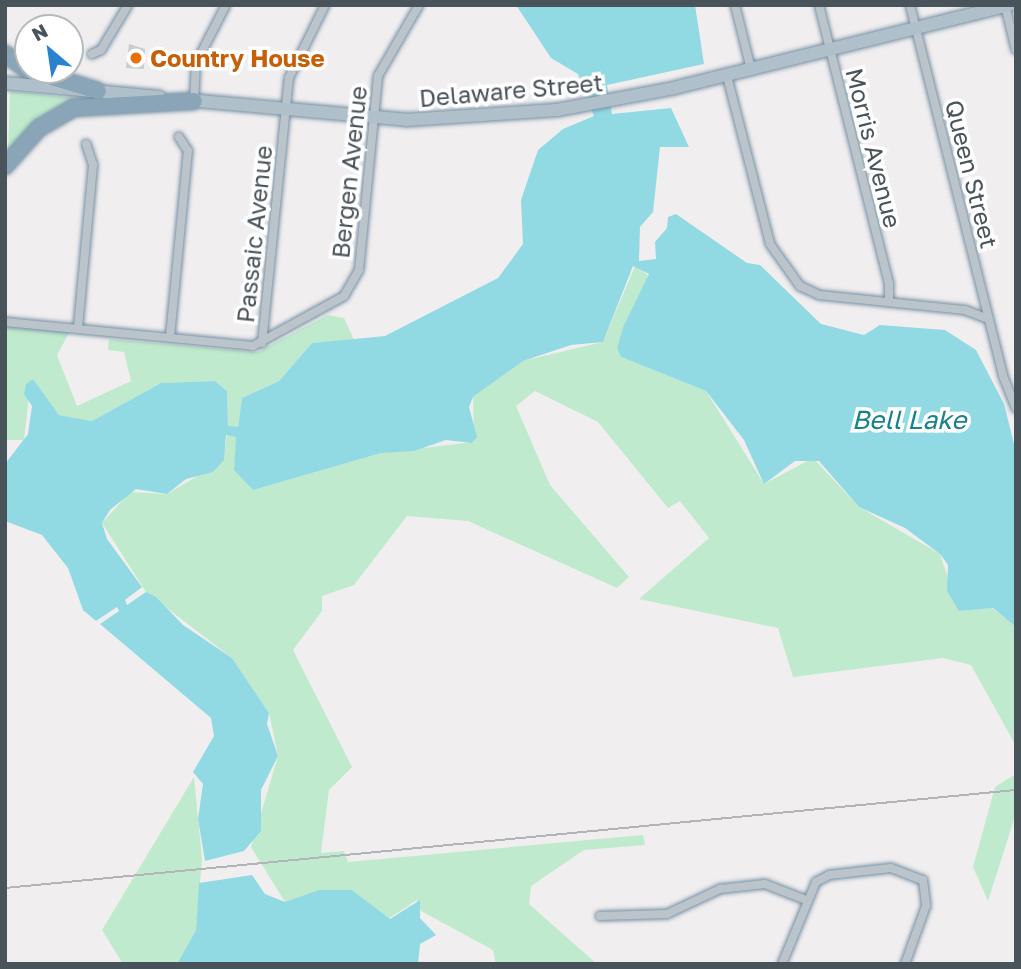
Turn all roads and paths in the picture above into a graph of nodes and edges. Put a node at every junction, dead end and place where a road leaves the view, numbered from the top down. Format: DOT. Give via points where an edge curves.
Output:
graph roads {
  1 [pos="128,5"];
  2 [pos="226,5"];
  3 [pos="325,5"];
  4 [pos="419,5"];
  5 [pos="735,5"];
  6 [pos="819,5"];
  7 [pos="911,5"];
  8 [pos="1007,6"];
  9 [pos="916,29"];
  10 [pos="830,50"];
  11 [pos="1016,50"];
  12 [pos="92,54"];
  13 [pos="751,69"];
  14 [pos="727,76"];
  15 [pos="5,83"];
  16 [pos="74,84"];
  17 [pos="97,91"];
  18 [pos="194,101"];
  19 [pos="285,110"];
  20 [pos="372,118"];
  21 [pos="179,137"];
  22 [pos="86,144"];
  23 [pos="5,166"];
  24 [pos="889,301"];
  25 [pos="988,319"];
  26 [pos="5,322"];
  27 [pos="78,327"];
  28 [pos="170,337"];
  29 [pos="262,343"];
  30 [pos="1016,409"];
  31 [pos="806,900"];
  32 [pos="600,916"];
  33 [pos="782,964"];
  34 [pos="905,964"];
  1 -- 12 [label="street" via="101,50"];
  2 -- 18 [label="street" via="196,63"];
  3 -- 19 [label="street, Passaic Avenue" via="296,56"];
  4 -- 20 [label="street, Bergen Avenue" via="381,68"];
  5 -- 13 [label="street"];
  6 -- 10 [label="street, Morris Avenue"];
  7 -- 9 [label="street, Queen Street"];
  8 -- 9 [label="main road, Delaware Street"];
  8 -- 11 [label="street"];
  9 -- 10 [label="main road, Delaware Street"];
  9 -- 25 [label="street, Queen Street"];
  10 -- 13 [label="main road, Delaware Street"];
  10 -- 24 [label="street, Morris Avenue" via="889,283"];
  13 -- 14 [label="main road, Delaware Street"];
  14 -- 20 [label="main road, Delaware Street" via="585,106 444,120"];
  14 -- 24 [label="street" via="777,257 808,291"];
  15 -- 17 [label="main road, Delaware Street"];
  16 -- 17 [label="highway"];
  17 -- 18 [label="main road, Delaware Street"];
  18 -- 19 [label="main road, Delaware Street"];
  18 -- 23 [label="highway" via="73,108 39,128"];
  19 -- 20 [label="main road, Delaware Street"];
  19 -- 29 [label="street, Passaic Avenue"];
  20 -- 29 [label="street, Bergen Avenue" via="357,279 344,296"];
  21 -- 28 [label="street" via="188,151"];
  22 -- 27 [label="street" via="93,164"];
  24 -- 25 [label="street" via="965,310"];
  25 -- 30 [label="street, Queen Street"];
  26 -- 27 [label="street, Passaic Avenue"];
  27 -- 28 [label="street, Passaic Avenue"];
  28 -- 29 [label="street, Passaic Avenue"];
  31 -- 32 [label="street" via="765,884 720,889 667,914"];
  31 -- 33 [label="street"];
  31 -- 34 [label="street" via="816,882 829,875 891,868 923,880 926,906"];
}
